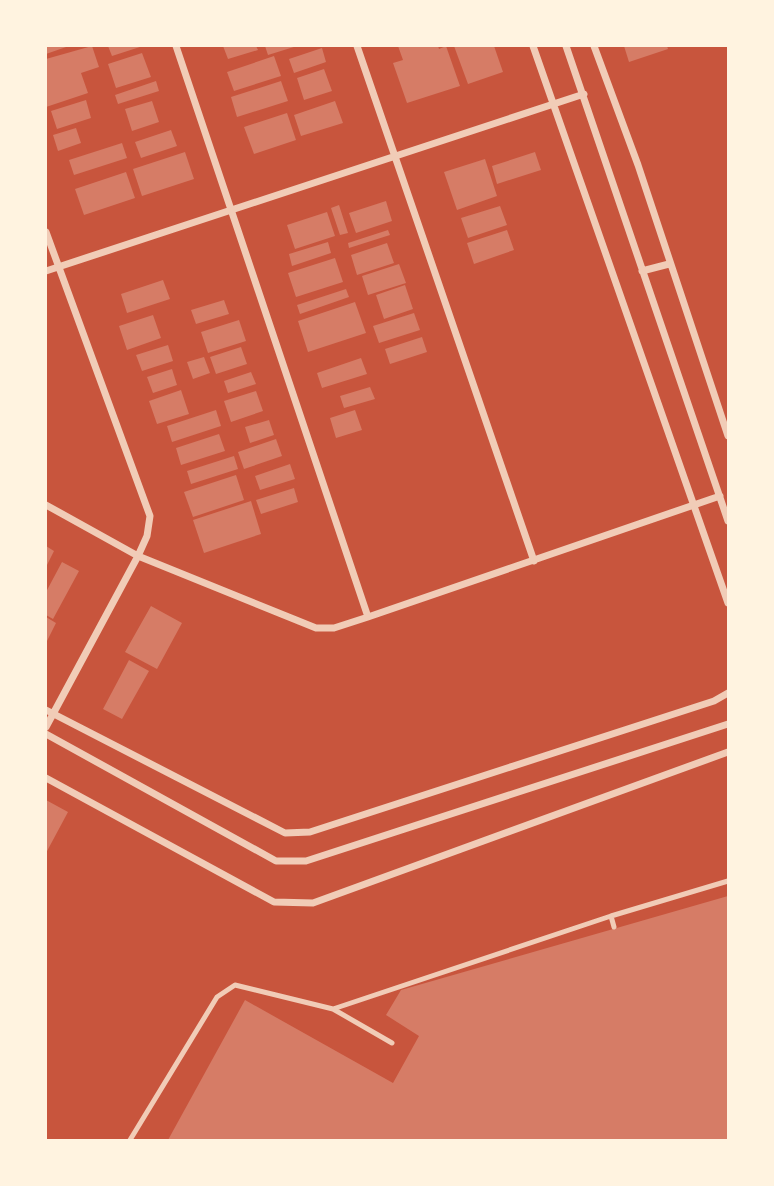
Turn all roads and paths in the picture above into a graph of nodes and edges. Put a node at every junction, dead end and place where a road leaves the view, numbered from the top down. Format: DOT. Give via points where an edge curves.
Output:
graph roads {
  1 [pos="176,46"];
  2 [pos="357,46"];
  3 [pos="533,46"];
  4 [pos="566,46"];
  5 [pos="594,46"];
  6 [pos="584,94"];
  7 [pos="552,104"];
  8 [pos="394,154"];
  9 [pos="231,209"];
  10 [pos="46,232"];
  11 [pos="669,264"];
  12 [pos="58,267"];
  13 [pos="46,271"];
  14 [pos="642,271"];
  15 [pos="729,436"];
  16 [pos="720,496"];
  17 [pos="696,504"];
  18 [pos="46,505"];
  19 [pos="729,520"];
  20 [pos="138,555"];
  21 [pos="534,561"];
  22 [pos="729,603"];
  23 [pos="368,617"];
  24 [pos="729,693"];
  25 [pos="49,712"];
  26 [pos="729,724"];
  27 [pos="46,727"];
  28 [pos="46,734"];
  29 [pos="729,752"];
  30 [pos="46,778"];
  31 [pos="729,881"];
  32 [pos="611,916"];
  33 [pos="614,926"];
  34 [pos="333,1009"];
  35 [pos="392,1043"];
  36 [pos="130,1140"];
  1 -- 9 [label="street"];
  2 -- 8 [label="street"];
  3 -- 7 [label="street"];
  4 -- 6 [label="street"];
  5 -- 11 [label="street"];
  6 -- 7 [label="street"];
  6 -- 14 [label="street"];
  7 -- 8 [label="street"];
  7 -- 17 [label="street"];
  8 -- 9 [label="street"];
  8 -- 21 [label="street"];
  9 -- 12 [label="street"];
  9 -- 23 [label="street"];
  10 -- 12 [label="street"];
  11 -- 14 [label="street"];
  11 -- 15 [label="street"];
  12 -- 13 [label="street"];
  12 -- 20 [label="street" via="150,516"];
  14 -- 16 [label="street"];
  16 -- 17 [label="street"];
  16 -- 19 [label="street"];
  17 -- 21 [label="street"];
  17 -- 22 [label="street"];
  18 -- 20 [label="street"];
  20 -- 23 [label="street" via="316,628 334,628"];
  20 -- 25 [label="street"];
  21 -- 23 [label="street"];
  24 -- 25 [label="street" via="310,832 285,834"];
  25 -- 27 [label="street"];
  26 -- 28 [label="street" via="306,861 276,861"];
  29 -- 30 [label="street" via="313,903 274,902"];
  31 -- 32 [label="lane"];
  32 -- 33 [label="lane"];
  32 -- 34 [label="lane"];
  34 -- 35 [label="lane"];
  34 -- 36 [label="lane" via="235,985 217,997"];
}
